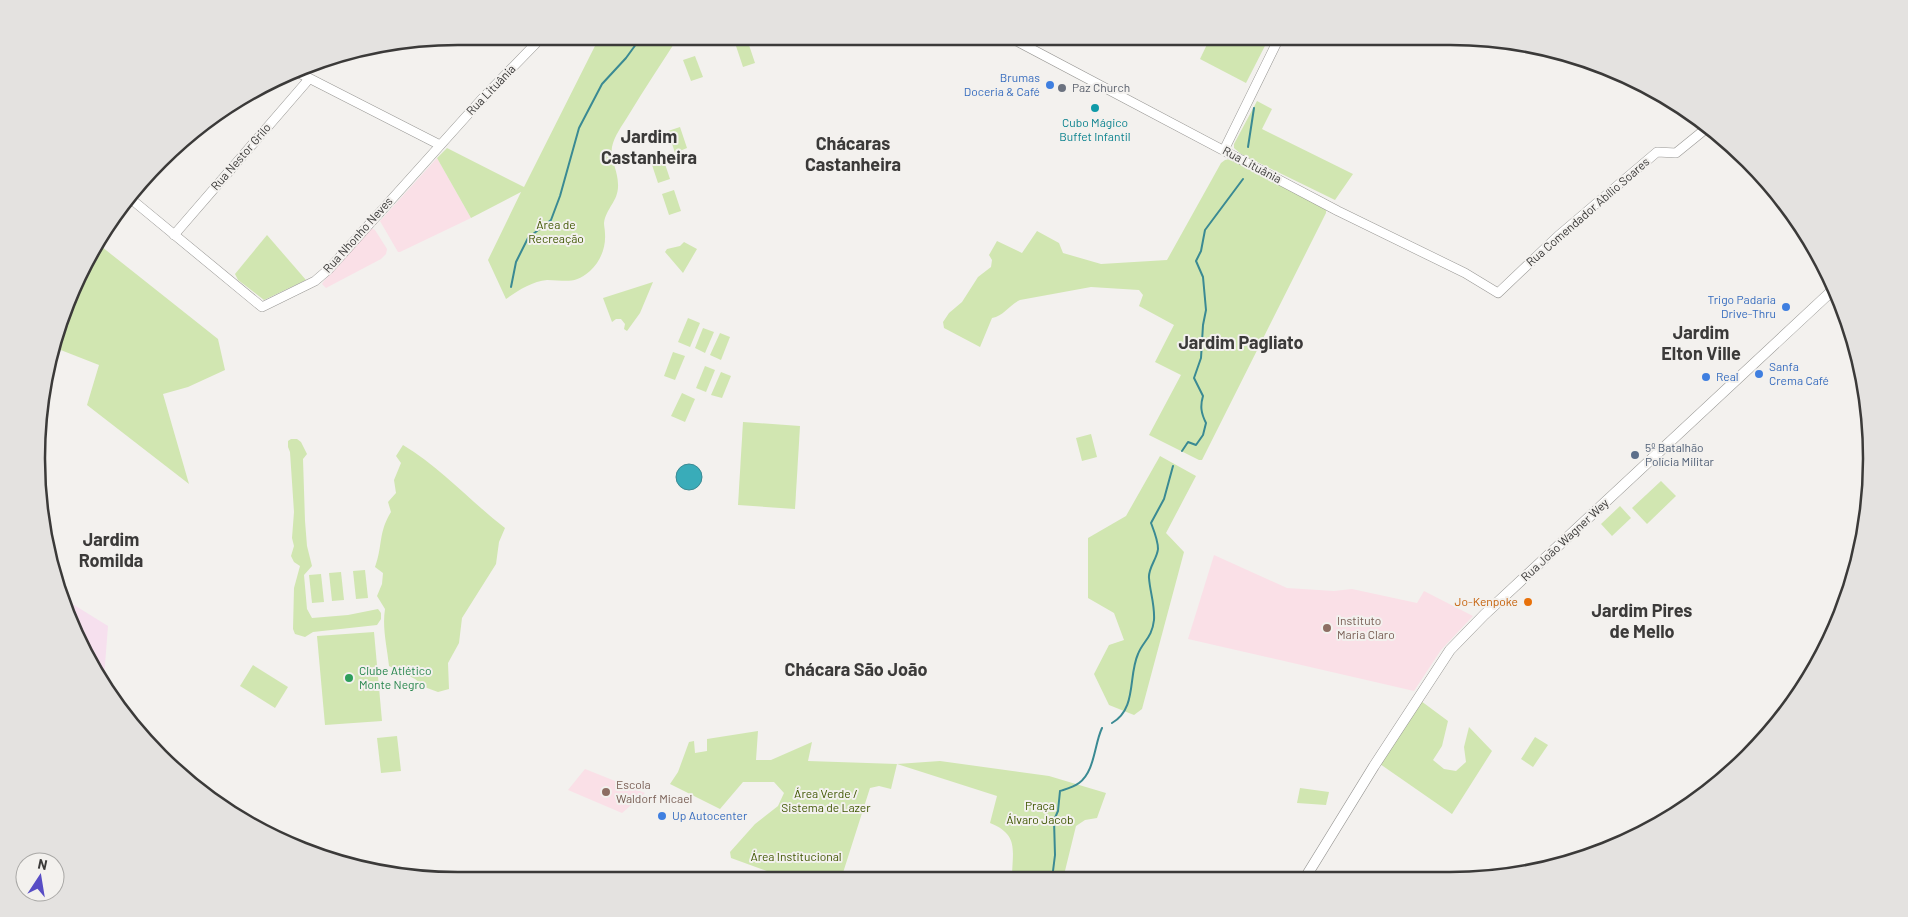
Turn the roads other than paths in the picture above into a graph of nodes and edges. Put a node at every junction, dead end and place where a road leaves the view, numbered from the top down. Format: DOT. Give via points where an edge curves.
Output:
graph roads {
  1 [pos="534,45"];
  2 [pos="1024,45"];
  3 [pos="1276,45"];
  4 [pos="303,75"];
  5 [pos="310,79"];
  6 [pos="1703,131"];
  7 [pos="440,144"];
  8 [pos="1224,150"];
  9 [pos="134,202"];
  10 [pos="174,235"];
  11 [pos="1498,293"];
  12 [pos="1829,294"];
  13 [pos="1309,872"];
  1 -- 7 [label="street, Rua Lituânia"];
  2 -- 8 [label="street, Rua Lituânia"];
  3 -- 8 [label="street"];
  4 -- 5 [label="street"];
  5 -- 7 [label="street"];
  5 -- 10 [label="street, Rua Nestor Grilo"];
  6 -- 11 [label="street, Rua Comendador Abílio Soares" via="1676,153 1657,152 1564,230"];
  7 -- 10 [label="street, Rua Nhonho Neves" via="329,269 315,281 262,307"];
  8 -- 11 [label="street, Rua Lituânia"];
  9 -- 10 [label="street"];
  12 -- 13 [label="main road, Rua João Wagner Wey" via="1450,650"];
}
